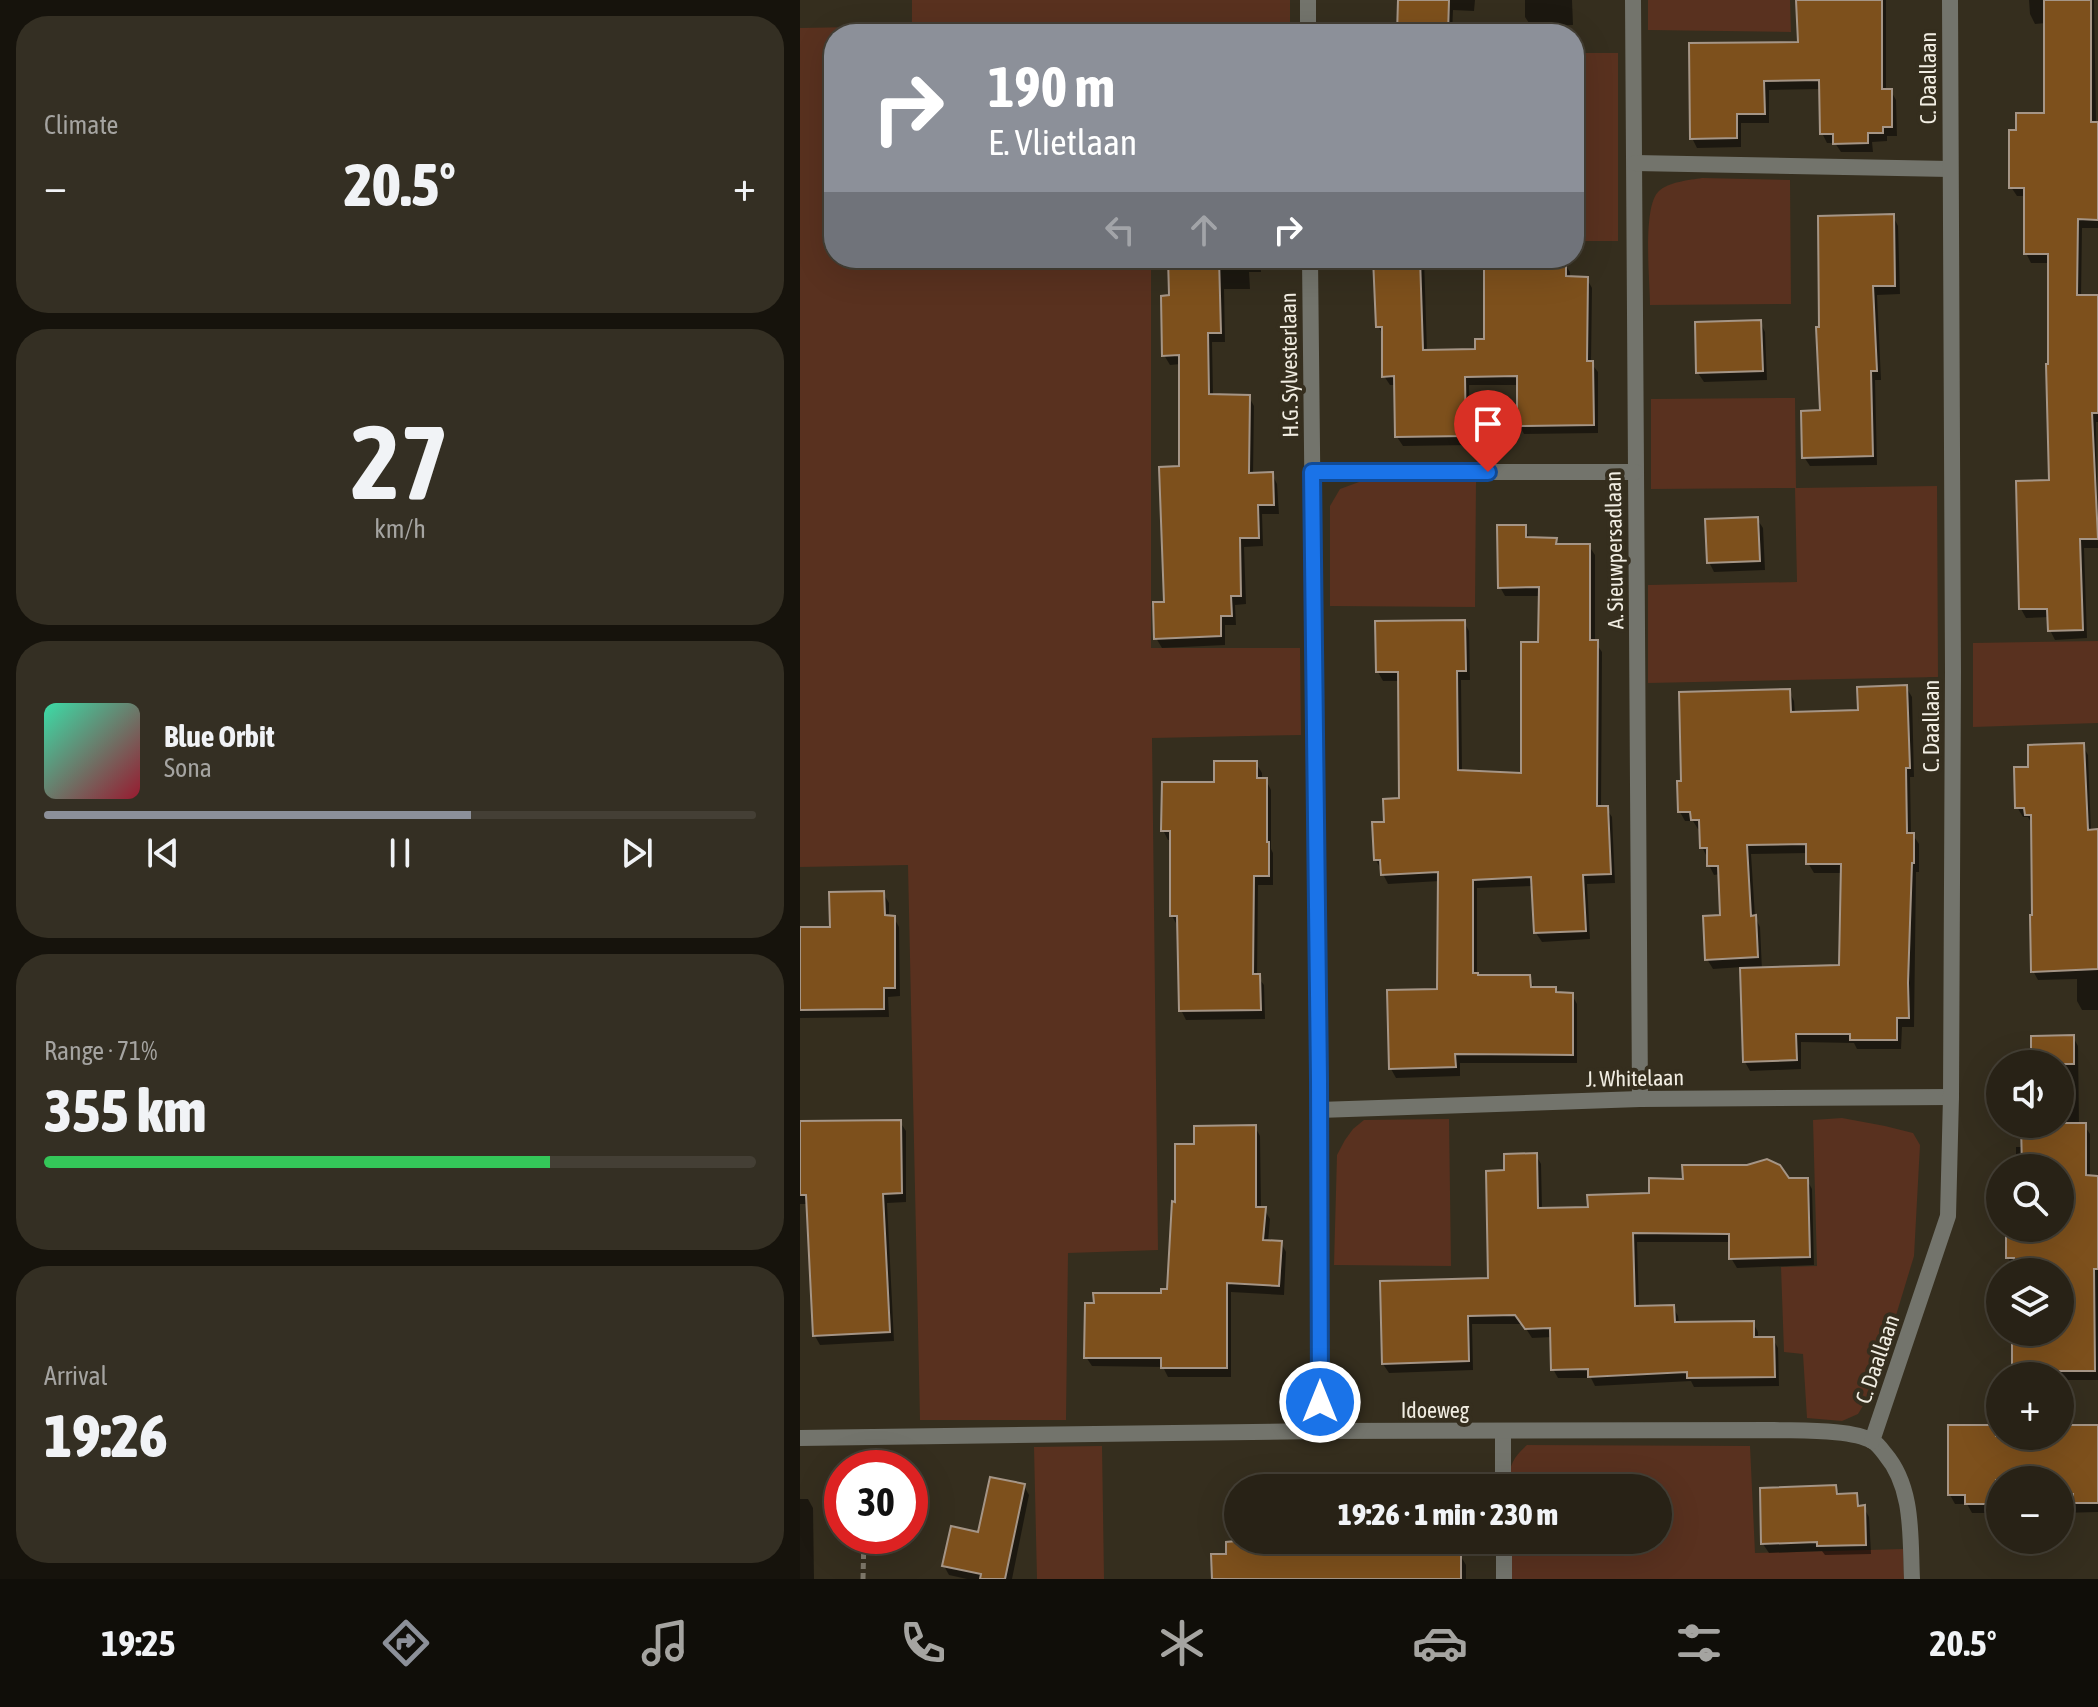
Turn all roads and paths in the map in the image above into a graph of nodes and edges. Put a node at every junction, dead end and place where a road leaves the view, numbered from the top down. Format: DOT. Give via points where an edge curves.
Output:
graph roads {
  1 [pos="1308,0"];
  2 [pos="1633,0"];
  3 [pos="1950,0"];
  4 [pos="1308,24"];
  5 [pos="1635,163"];
  6 [pos="1950,169"];
  7 [pos="1310,268"];
  8 [pos="1312,472"];
  9 [pos="1635,472"];
  10 [pos="1951,1097"];
  11 [pos="1640,1099"];
  12 [pos="1319,1110"];
  13 [pos="1320,1431"];
  14 [pos="1503,1432"];
  15 [pos="800,1438"];
  16 [pos="1872,1441"];
  17 [pos="1503,1474"];
  18 [pos="864,1554"];
  19 [pos="1504,1554"];
  20 [pos="863,1579"];
  21 [pos="1504,1579"];
  22 [pos="1912,1579"];
  1 -- 4 [label="street"];
  2 -- 5 [label="street, A. Sieuwpersadlaan"];
  3 -- 6 [label="street, C. Daallaan"];
  5 -- 6 [label="street"];
  5 -- 9 [label="street, A. Sieuwpersadlaan"];
  6 -- 10 [label="street, C. Daallaan"];
  7 -- 8 [label="street, H.G. Sylvesterlaan"];
  8 -- 9 [label="street"];
  8 -- 12 [label="street, H.G. Sylvesterlaan"];
  9 -- 11 [label="street, A. Sieuwpersadlaan"];
  10 -- 11 [label="street, J. Whitelaan"];
  10 -- 16 [label="street, C. Daallaan" via="1948,1216"];
  11 -- 12 [label="street, J. Whitelaan"];
  12 -- 13 [label="street, H.G. Sylvesterlaan"];
  13 -- 14 [label="street, Idoeweg"];
  13 -- 15 [label="street, Idoeweg"];
  14 -- 16 [label="street, Idoeweg" via="1774,1430 1841,1432"];
  14 -- 17 [label="street"];
  16 -- 22 [label="street" via="1897,1470 1904,1490"];
  18 -- 20 [label="path"];
  19 -- 21 [label="street"];
}
